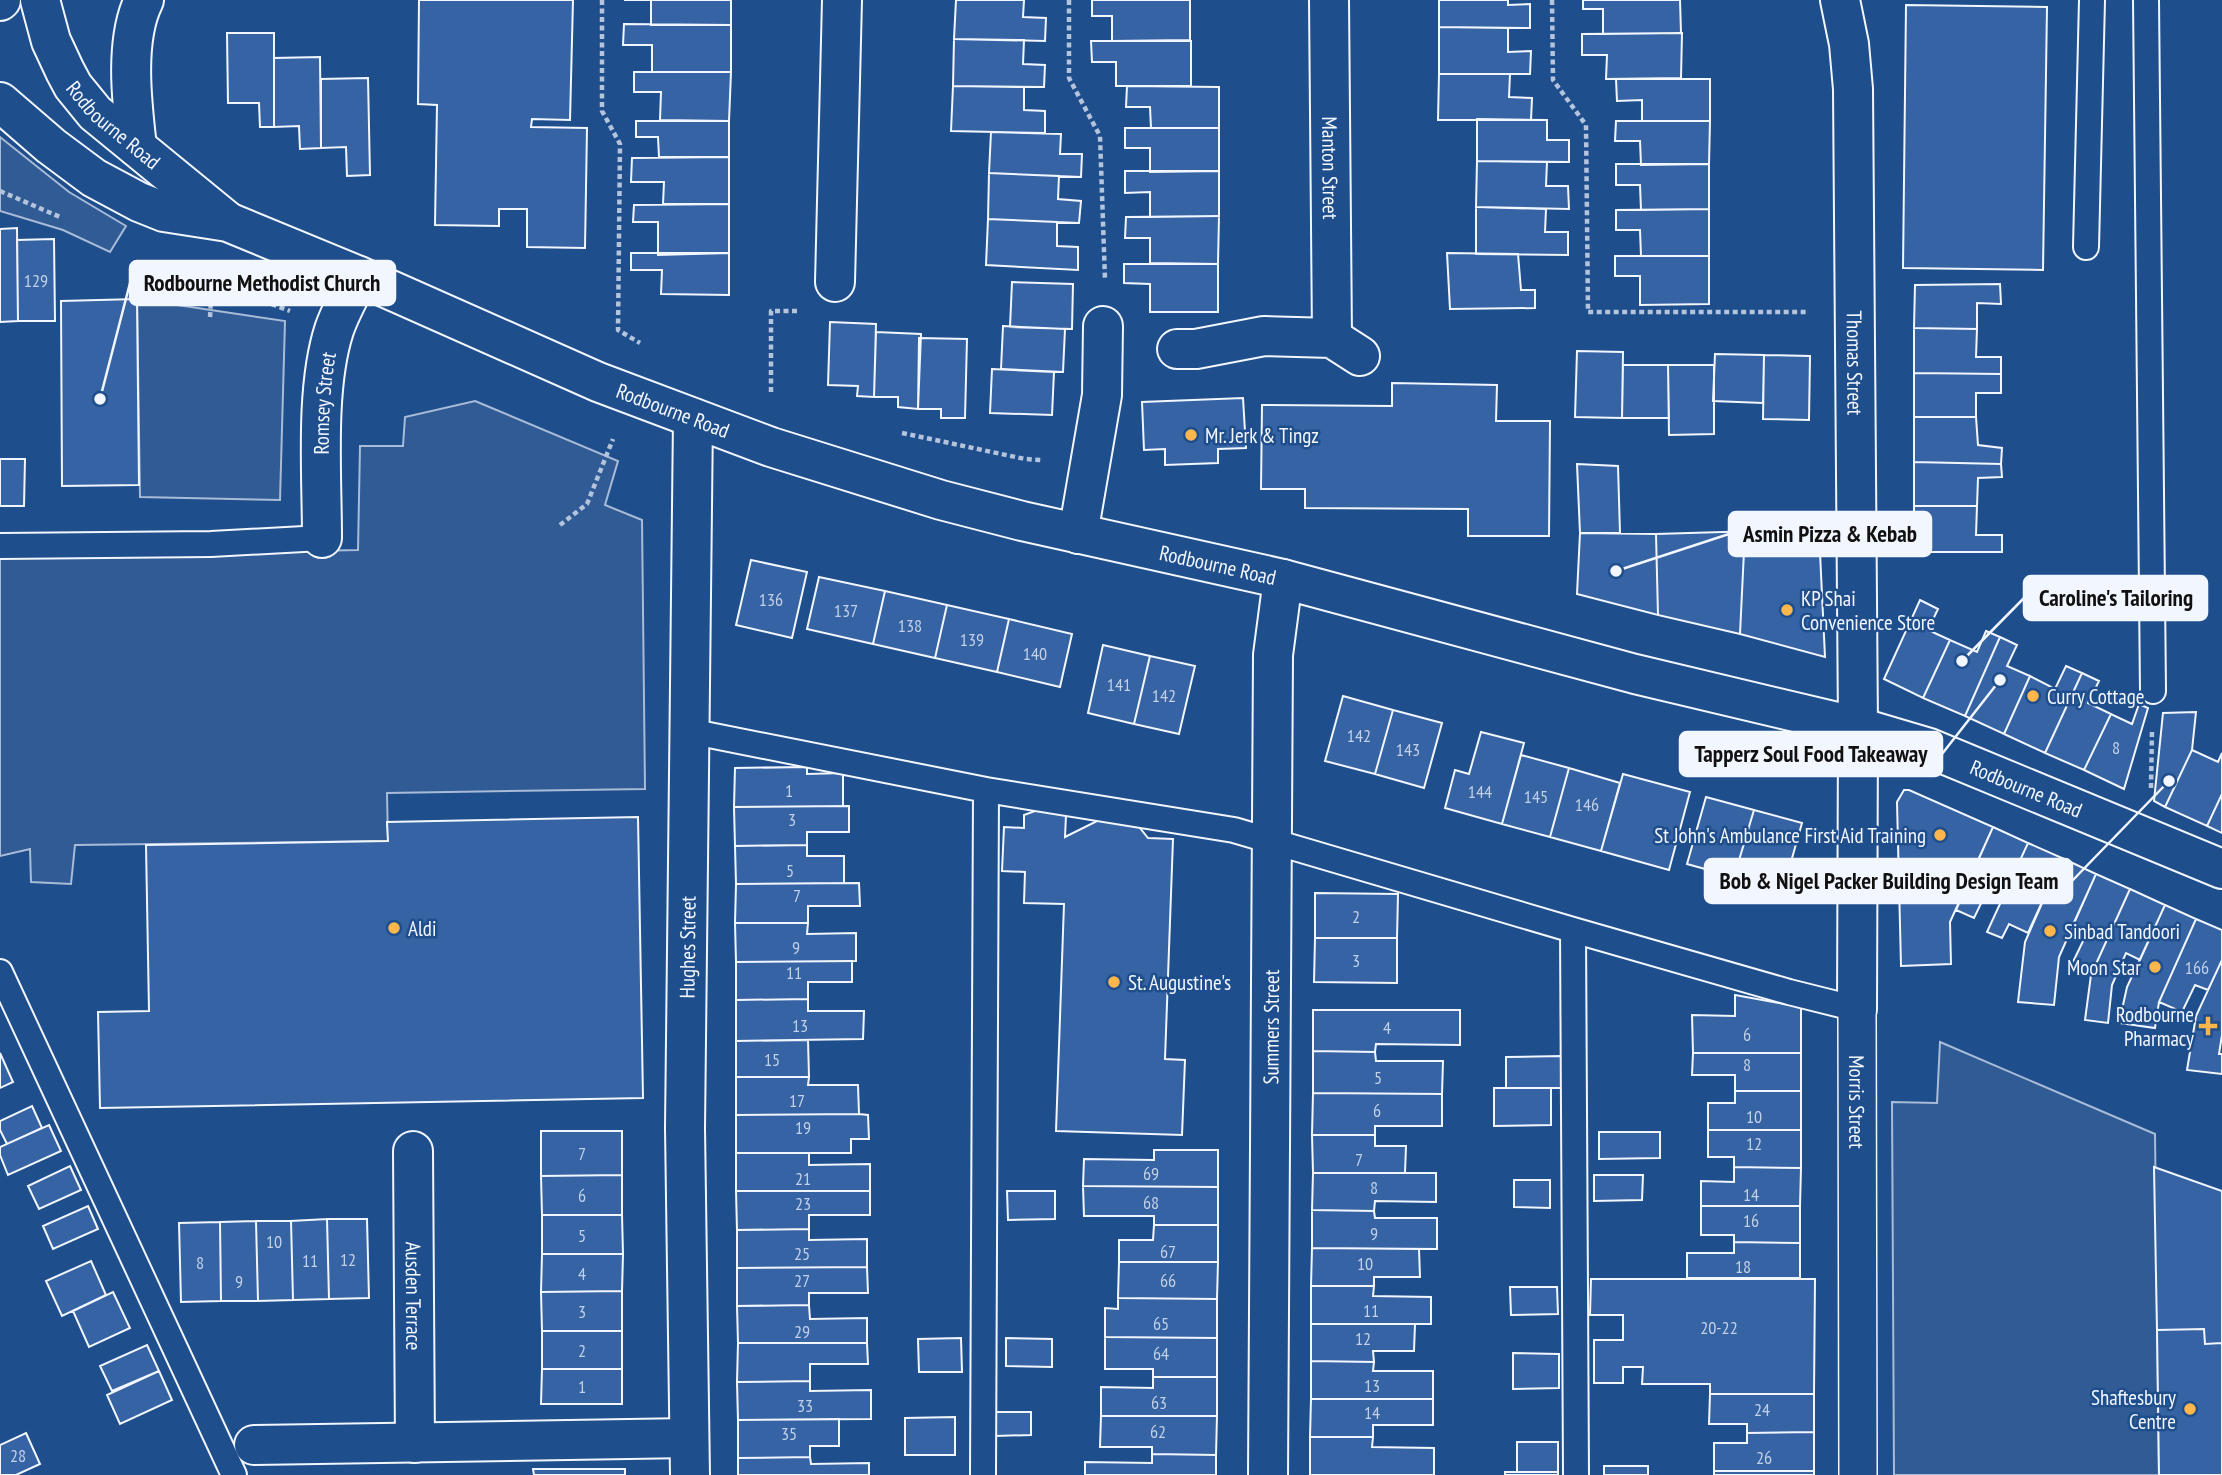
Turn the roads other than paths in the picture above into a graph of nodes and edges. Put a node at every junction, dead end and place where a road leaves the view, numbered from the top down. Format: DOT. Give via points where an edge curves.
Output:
graph roads {
  1 [pos="40,0"];
  2 [pos="145,0"];
  3 [pos="842,0"];
  4 [pos="1329,0"];
  5 [pos="1840,0"];
  6 [pos="2092,0"];
  7 [pos="2146,0"];
  8 [pos="0,102"];
  9 [pos="137,147"];
  10 [pos="228,222"];
  11 [pos="2086,247"];
  12 [pos="359,276"];
  13 [pos="835,282"];
  14 [pos="1103,327"];
  15 [pos="1177,349"];
  16 [pos="693,418"];
  17 [pos="1078,534"];
  18 [pos="322,538"];
  19 [pos="0,547"];
  20 [pos="1283,579"];
  21 [pos="2152,691"];
  22 [pos="1858,727"];
  23 [pos="689,731"];
  24 [pos="986,790"];
  25 [pos="1272,841"];
  26 [pos="2222,869"];
  27 [pos="1573,930"];
  28 [pos="0,972"];
  29 [pos="1857,1009"];
  30 [pos="413,1151"];
  31 [pos="415,1443"];
  32 [pos="689,1457"];
  33 [pos="244,1460"];
  34 [pos="983,1475"];
  35 [pos="1268,1475"];
  36 [pos="1576,1475"];
  37 [pos="1858,1475"];
  1 -- 9 [label="street, Rodbourne Road" via="51,41 73,86 95,113"];
  2 -- 9 [label="street" via="134,32"];
  3 -- 13 [label="street"];
  4 -- 15 [label="street, Manton Street" via="1346,347 1264,336"];
  5 -- 22 [label="street, Thomas Street" via="1853,89"];
  6 -- 11 [label="lane"];
  7 -- 21 [label="lane"];
  8 -- 10 [label="street, Rodbourne Road" via="114,190 164,212"];
  9 -- 10 [label="street, Rodbourne Road"];
  10 -- 12 [label="street, Rodbourne Road"];
  12 -- 16 [label="street, Rodbourne Road" via="598,382"];
  12 -- 18 [label="street, Romsey Street" via="334,327 327,356"];
  14 -- 17 [label="street" via="1101,395"];
  16 -- 17 [label="street, Rodbourne Road" via="942,500"];
  16 -- 23 [label="street, Hughes Street"];
  17 -- 20 [label="street, Rodbourne Road"];
  18 -- 19 [label="lane"];
  20 -- 22 [label="street, Rodbourne Road" via="1635,674"];
  20 -- 25 [label="street, Summers Street" via="1273,655"];
  22 -- 26 [label="street, Rodbourne Road" via="1929,748"];
  22 -- 29 [label="street, Morris Street"];
  23 -- 24 [label="lane"];
  23 -- 32 [label="street, Hughes Street" via="685,1128"];
  24 -- 25 [label="lane" via="1234,830"];
  24 -- 34 [label="lane"];
  25 -- 27 [label="lane"];
  25 -- 35 [label="street, Summers Street"];
  27 -- 29 [label="lane"];
  27 -- 36 [label="lane"];
  28 -- 33 [label="lane"];
  29 -- 37 [label="street, Morris Street"];
  30 -- 31 [label="street, Ausden Terrace"];
  31 -- 32 [label="street"];
  31 -- 33 [label="street"];
}
